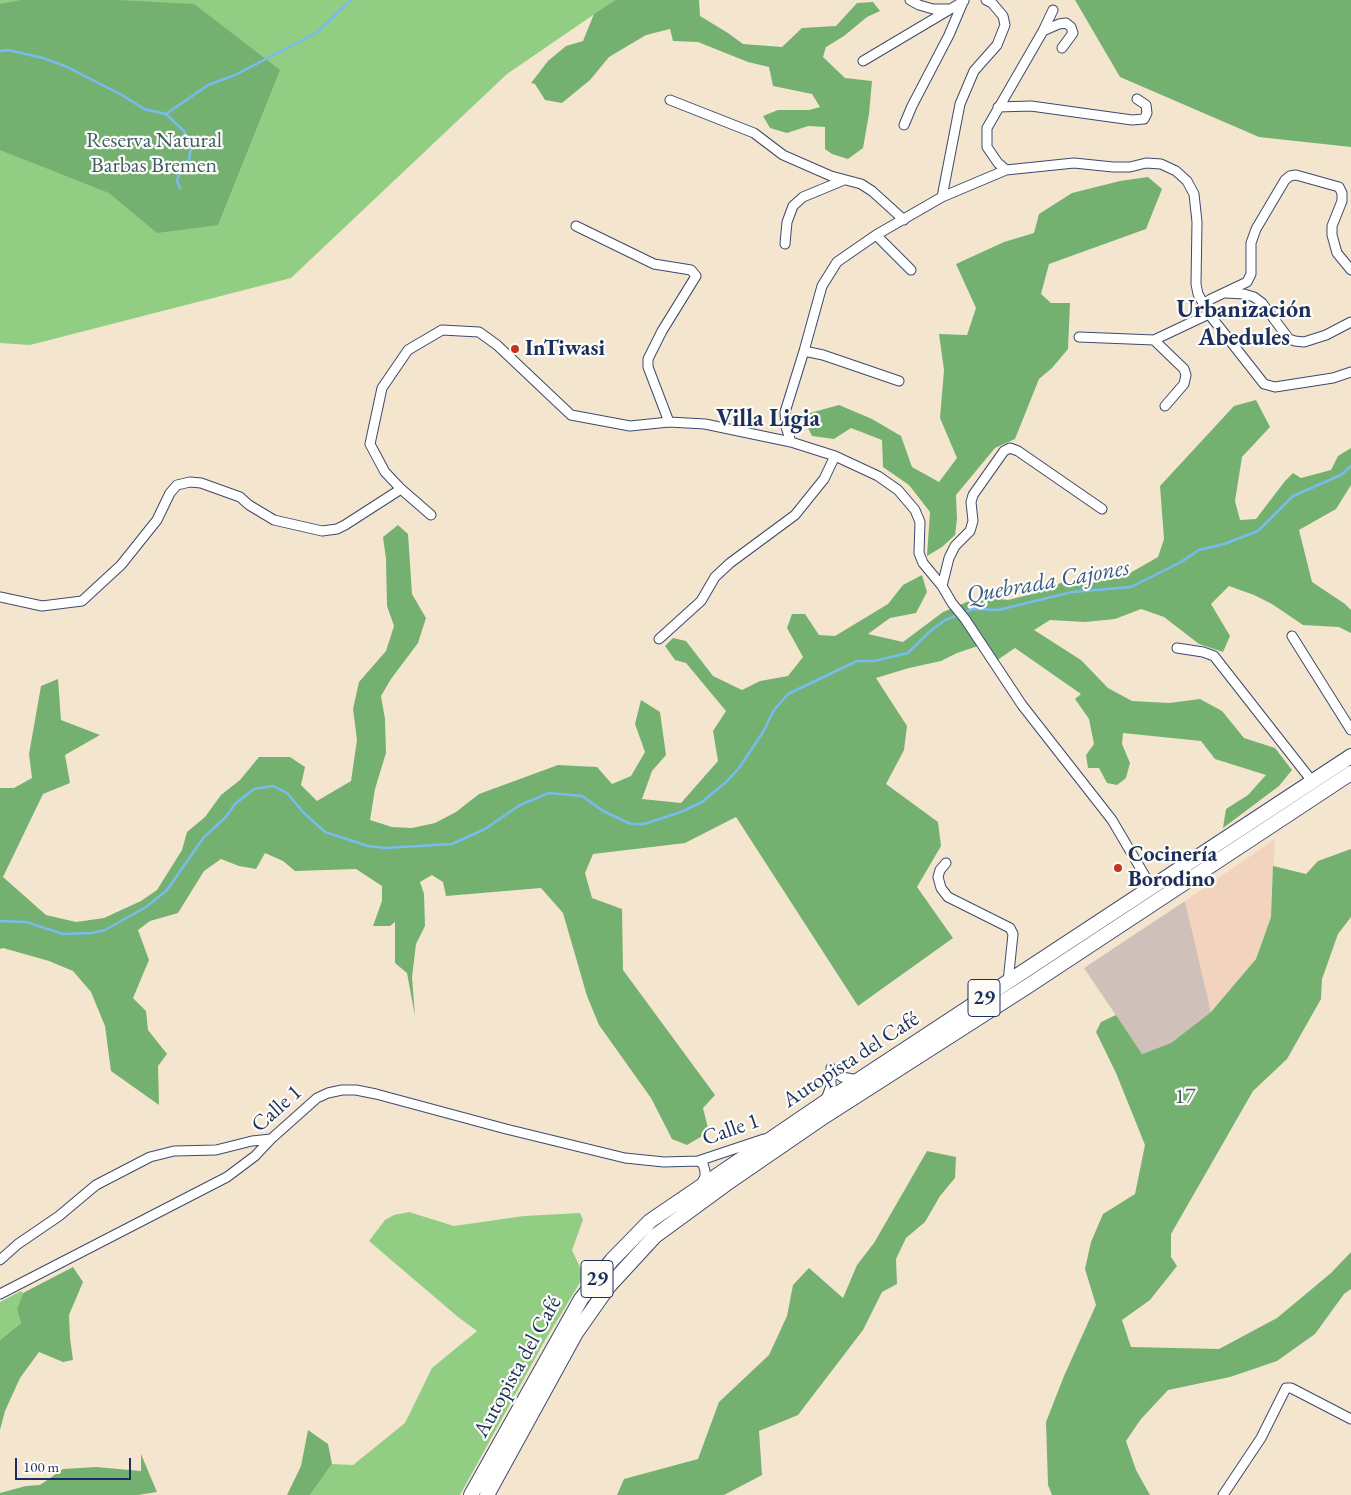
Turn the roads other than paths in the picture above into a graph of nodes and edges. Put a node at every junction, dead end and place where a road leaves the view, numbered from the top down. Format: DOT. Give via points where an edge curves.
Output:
graph roads {
  1 [pos="910,0"];
  2 [pos="986,0"];
  3 [pos="964,1"];
  4 [pos="950,9"];
  5 [pos="1053,10"];
  6 [pos="1043,31"];
  7 [pos="1062,48"];
  8 [pos="863,61"];
  9 [pos="1137,99"];
  10 [pos="670,100"];
  11 [pos="998,107"];
  12 [pos="904,125"];
  13 [pos="1006,170"];
  14 [pos="844,180"];
  15 [pos="942,197"];
  16 [pos="904,220"];
  17 [pos="576,226"];
  18 [pos="876,235"];
  19 [pos="785,244"];
  20 [pos="911,270"];
  21 [pos="1351,270"];
  22 [pos="1224,293"];
  23 [pos="1204,304"];
  24 [pos="1209,314"];
  25 [pos="1351,322"];
  26 [pos="1079,337"];
  27 [pos="1154,340"];
  28 [pos="804,352"];
  29 [pos="1351,372"];
  30 [pos="899,381"];
  31 [pos="1165,406"];
  32 [pos="669,422"];
  33 [pos="791,442"];
  34 [pos="835,456"];
  35 [pos="401,489"];
  36 [pos="1102,509"];
  37 [pos="431,515"];
  38 [pos="942,586"];
  39 [pos="0,597"];
  40 [pos="1292,636"];
  41 [pos="660,639"];
  42 [pos="1177,648"];
  43 [pos="1351,730"];
  44 [pos="1351,756"];
  45 [pos="1351,773"];
  46 [pos="1312,781"];
  47 [pos="946,863"];
  48 [pos="1152,888"];
  49 [pos="1008,982"];
  50 [pos="858,1080"];
  51 [pos="825,1102"];
  52 [pos="776,1135"];
  53 [pos="271,1138"];
  54 [pos="698,1161"];
  55 [pos="698,1189"];
  56 [pos="0,1260"];
  57 [pos="0,1294"];
  58 [pos="1351,1419"];
  59 [pos="471,1495"];
  60 [pos="487,1495"];
  61 [pos="1223,1495"];
  1 -- 4 [label="street" via="932,8"];
  2 -- 15 [label="street" via="1003,16 1005,25 997,45 974,71 960,104"];
  3 -- 4 [label="street"];
  3 -- 12 [label="street"];
  4 -- 8 [label="street"];
  5 -- 6 [label="street"];
  6 -- 7 [label="street" via="1066,23 1072,27 1072,33"];
  6 -- 11 [label="street"];
  9 -- 11 [label="street" via="1146,105 1144,119 1031,106"];
  10 -- 14 [label="street" via="754,133 783,155"];
  11 -- 13 [label="street" via="987,128 987,147"];
  13 -- 15 [label="street"];
  13 -- 23 [label="street" via="1074,163 1113,167 1146,163 1176,170 1194,194 1196,284"];
  14 -- 16 [label="street" via="872,191"];
  14 -- 19 [label="street" via="803,197 793,206 787,222"];
  15 -- 16 [label="street"];
  16 -- 18 [label="street"];
  17 -- 32 [label="street" via="654,264 691,270 696,276 648,359 648,367"];
  18 -- 20 [label="street"];
  18 -- 28 [label="street" via="837,262 822,286"];
  21 -- 22 [label="street" via="1337,252 1332,236 1332,226 1342,201 1339,187 1290,176 1256,228 1251,243 1251,274 1247,282"];
  22 -- 23 [label="street"];
  22 -- 25 [label="street" via="1254,297 1288,339 1295,341 1304,342 1326,335"];
  23 -- 24 [label="street"];
  24 -- 27 [label="street"];
  24 -- 29 [label="street" via="1264,384 1275,387"];
  26 -- 27 [label="street"];
  27 -- 31 [label="street" via="1184,369 1186,375 1184,384"];
  28 -- 30 [label="street" via="823,354"];
  28 -- 33 [label="street" via="784,412"];
  32 -- 33 [label="street" via="705,424"];
  32 -- 35 [label="street" via="630,426 571,415 480,332 442,330 408,350 382,388 370,444 385,472"];
  33 -- 34 [label="street"];
  34 -- 38 [label="street" via="878,476 898,490 915,510 920,522 919,553"];
  34 -- 41 [label="street" via="824,479 795,515 730,563 716,577 701,601"];
  35 -- 37 [label="street"];
  35 -- 39 [label="street" via="345,525 322,531 274,520 240,496 201,483 177,485 157,520 121,565 82,601 42,606"];
  36 -- 38 [label="street" via="1018,450 1010,448 1004,451 973,495 970,531 955,546"];
  38 -- 48 [label="street" via="1022,705 1112,820"];
  40 -- 43 [label="street"];
  42 -- 46 [label="street" via="1214,656"];
  44 -- 46 [label="highway, Autopista del Café / 29"];
  45 -- 60 [label="highway, Autopista del Café / 29" via="825,1116 655,1236 609,1286 576,1333"];
  46 -- 48 [label="highway, Autopista del Café / 29"];
  47 -- 49 [label="street" via="938,877 948,897 1010,928 1013,934"];
  48 -- 49 [label="highway, Autopista del Café / 29"];
  49 -- 50 [label="highway, Autopista del Café / 29"];
  50 -- 51 [label="highway, Autopista del Café / 29"];
  50 -- 51 [label="street" via="846,1079 831,1068 831,1086"];
  51 -- 52 [label="highway, Autopista del Café / 29"];
  52 -- 54 [label="street, Calle 1"];
  52 -- 55 [label="highway, Autopista del Café / 29"];
  53 -- 54 [label="street, Calle 1" via="317,1098 328,1092 356,1090 625,1158"];
  53 -- 56 [label="street" via="216,1150 174,1151 150,1157 96,1185"];
  53 -- 57 [label="street, Calle 1" via="255,1156 211,1186"];
  54 -- 55 [label="street, Calle 1" via="706,1171"];
  55 -- 59 [label="highway, Autopista del Café / 29" via="650,1222 612,1260 581,1299"];
  58 -- 61 [label="street" via="1286,1388 1261,1438"];
}
